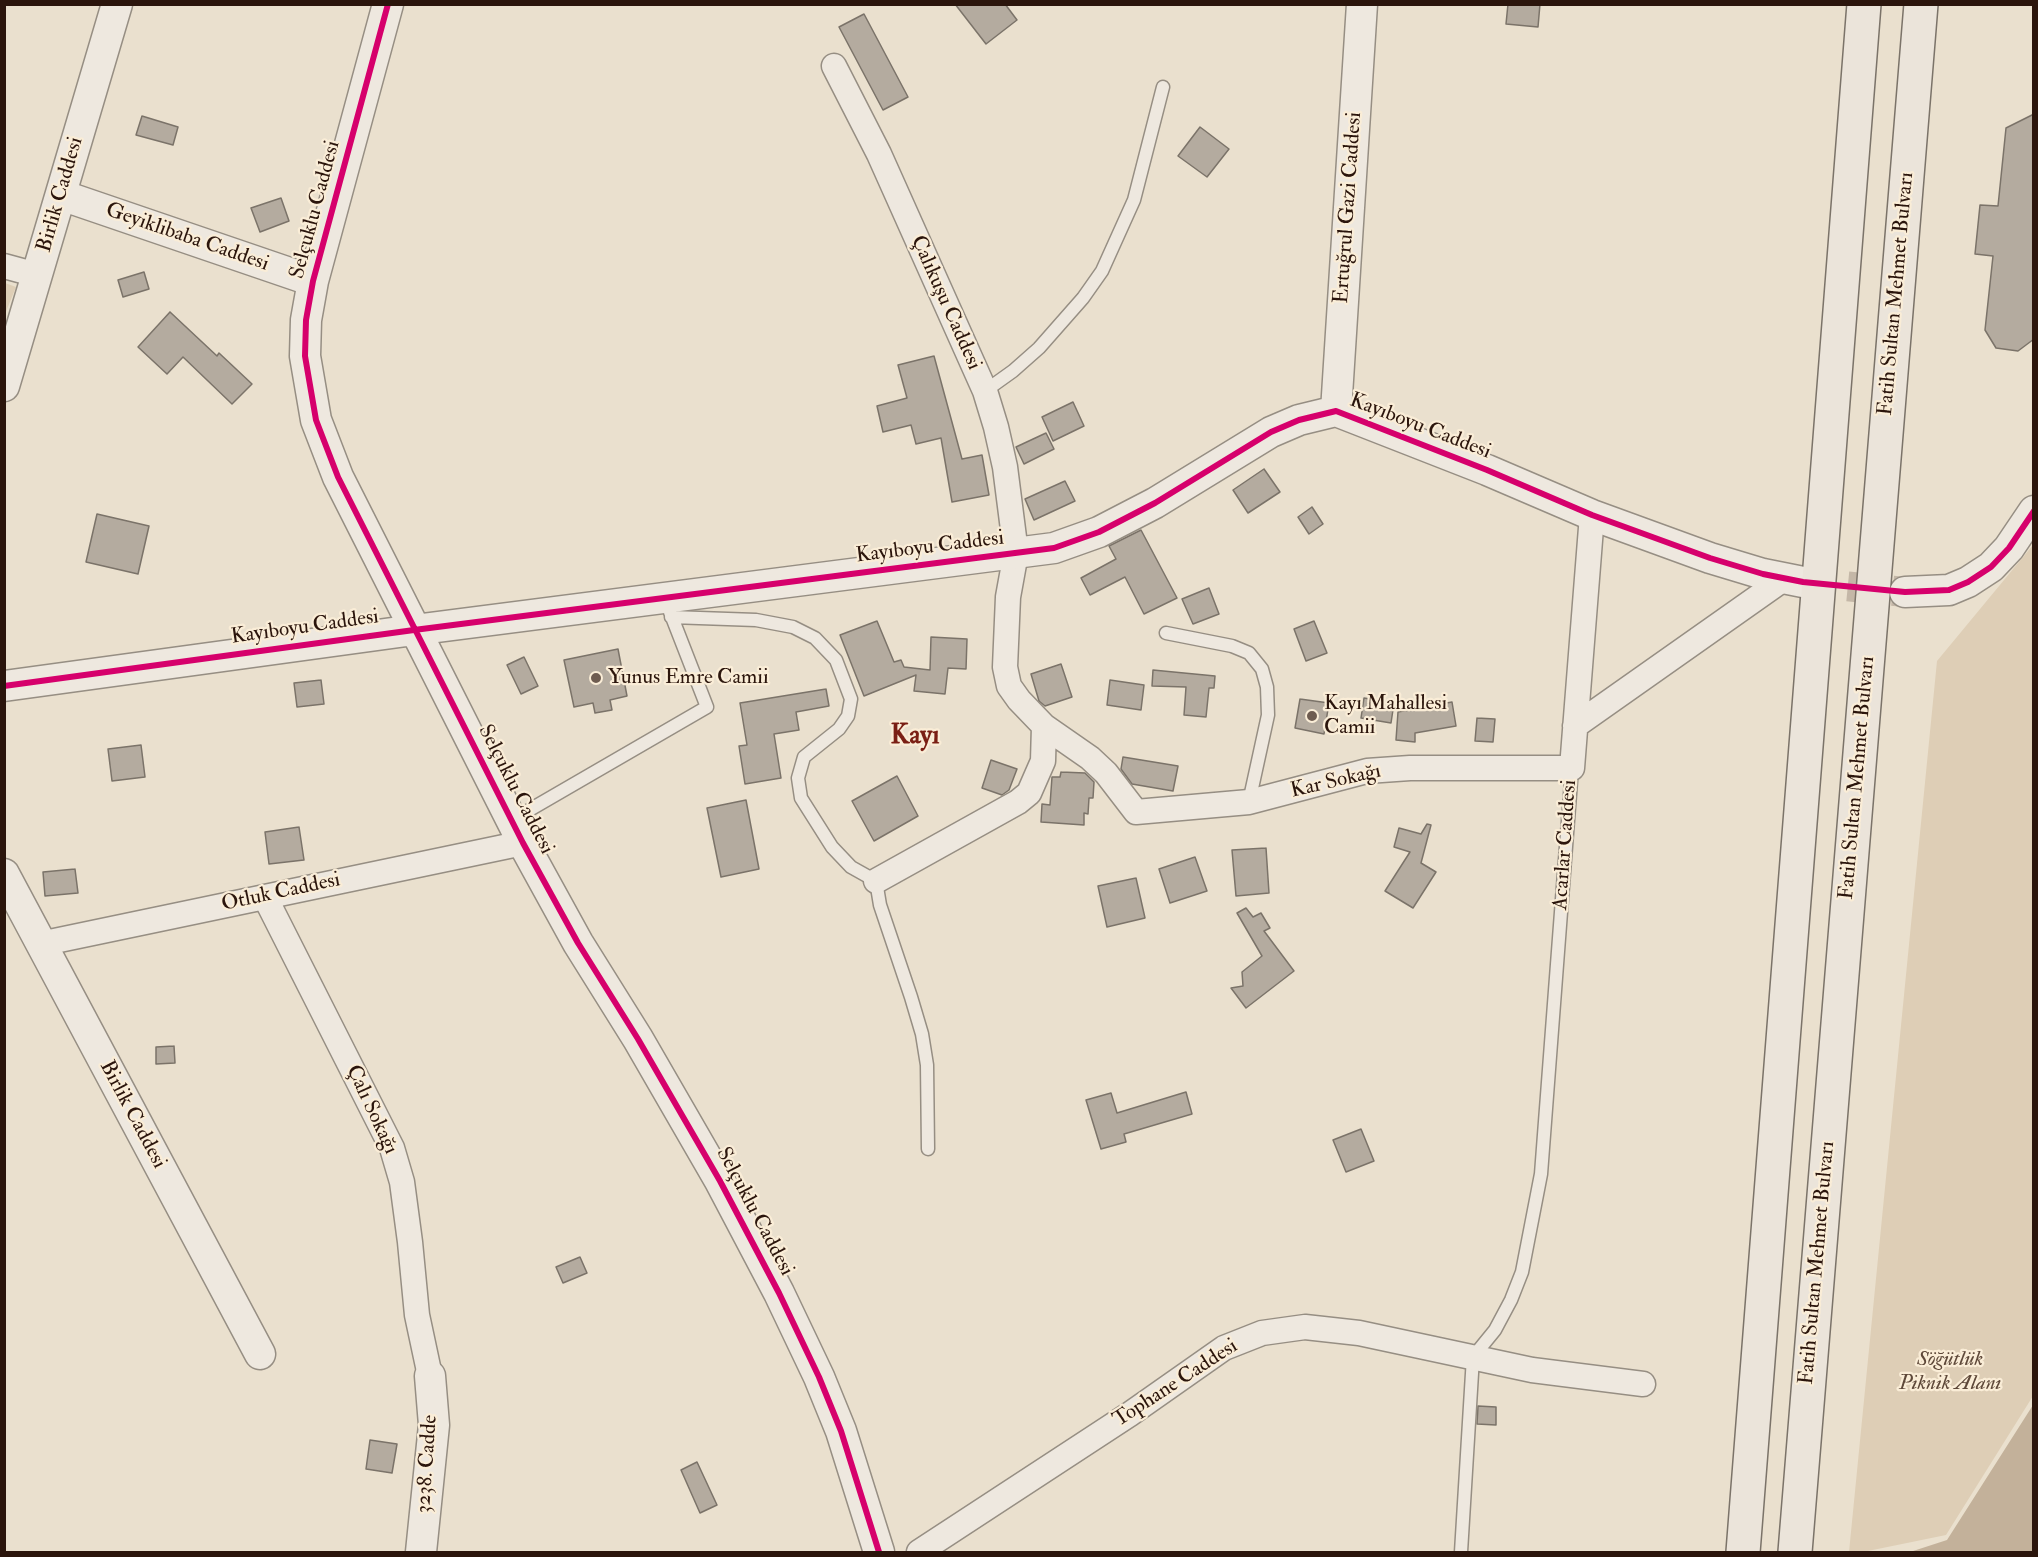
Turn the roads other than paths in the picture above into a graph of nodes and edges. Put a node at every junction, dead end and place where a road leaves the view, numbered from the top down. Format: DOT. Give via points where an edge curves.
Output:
graph roads {
  1 [pos="117,4"];
  2 [pos="388,4"];
  3 [pos="1362,4"];
  4 [pos="1863,4"];
  5 [pos="1921,4"];
  6 [pos="834,66"];
  7 [pos="1163,87"];
  8 [pos="61,195"];
  9 [pos="4,266"];
  10 [pos="37,275"];
  11 [pos="313,281"];
  12 [pos="6,375"];
  13 [pos="984,391"];
  14 [pos="1336,411"];
  15 [pos="2034,511"];
  16 [pos="1592,515"];
  17 [pos="1017,553"];
  18 [pos="1794,580"];
  19 [pos="1905,592"];
  20 [pos="668,607"];
  21 [pos="414,630"];
  22 [pos="1166,633"];
  23 [pos="4,686"];
  24 [pos="1044,726"];
  25 [pos="1575,726"];
  26 [pos="1572,768"];
  27 [pos="1249,802"];
  28 [pos="1137,812"];
  29 [pos="517,832"];
  30 [pos="4,874"];
  31 [pos="876,880"];
  32 [pos="265,897"];
  33 [pos="40,944"];
  34 [pos="928,1149"];
  35 [pos="260,1354"];
  36 [pos="1473,1357"];
  37 [pos="430,1376"];
  38 [pos="1643,1384"];
  39 [pos="421,1552"];
  40 [pos="879,1552"];
  41 [pos="919,1552"];
  42 [pos="1461,1552"];
  43 [pos="1743,1552"];
  44 [pos="1794,1552"];
  1 -- 8 [label="street, Birlik Caddesi"];
  2 -- 11 [label="street, Selçuklu Caddesi"];
  3 -- 14 [label="street, Ertuğrul Gazi Caddesi"];
  4 -- 43 [label="highway"];
  5 -- 44 [label="highway, Fatih Sultan Mehmet Bulvarı"];
  6 -- 13 [label="street, Çalıkuşu Caddesi" via="879,154"];
  7 -- 13 [label="lane" via="1134,200 1102,271 1047,340"];
  8 -- 10 [label="street, Birlik Caddesi"];
  8 -- 11 [label="street, Geyiklibaba Caddesi"];
  9 -- 10 [label="street"];
  10 -- 12 [label="street, Birlik Caddesi"];
  11 -- 21 [label="street, Selçuklu Caddesi" via="305,356 316,420 338,477"];
  13 -- 17 [label="street, Çalıkuşu Caddesi" via="1005,467"];
  14 -- 16 [label="street, Kayıboyu Caddesi"];
  14 -- 17 [label="street, Kayıboyu Caddesi" via="1271,432 1100,532 1054,548"];
  15 -- 19 [label="street" via="2009,548 1991,567 1968,582 1949,590"];
  16 -- 18 [label="street, Kayıboyu Caddesi" via="1710,558"];
  16 -- 25 [label="street, Acarlar Caddesi"];
  17 -- 20 [label="street, Kayıboyu Caddesi"];
  17 -- 24 [label="street, Çalıkuşu Caddesi" via="1008,597 1005,667 1009,686"];
  18 -- 25 [label="street"];
  20 -- 21 [label="street, Kayıboyu Caddesi"];
  20 -- 29 [label="lane" via="707,708"];
  20 -- 31 [label="lane" via="793,627 815,638 836,660 850,699 848,716 839,729 804,757 798,778 801,798 832,847 851,867"];
  21 -- 23 [label="street, Kayıboyu Caddesi"];
  21 -- 29 [label="street, Selçuklu Caddesi"];
  22 -- 27 [label="lane" via="1232,646 1249,653 1262,669 1268,715"];
  24 -- 28 [label="street, Çalıkuşu Caddesi" via="1090,758"];
  24 -- 31 [label="street" via="1043,761 1029,793"];
  25 -- 26 [label="street, Acarlar Caddesi"];
  26 -- 27 [label="street, Kar Sokağı" via="1367,771"];
  26 -- 36 [label="lane, Acarlar Caddesi" via="1541,1174 1522,1272 1495,1330"];
  27 -- 28 [label="street, Kar Sokağı"];
  29 -- 32 [label="street, Otluk Caddesi"];
  29 -- 40 [label="street, Selçuklu Caddesi" via="578,943 720,1180 779,1293 841,1431"];
  30 -- 33 [label="street, Birlik Caddesi"];
  31 -- 34 [label="lane" via="880,905 922,1034 927,1065"];
  32 -- 33 [label="street, Otluk Caddesi"];
  32 -- 37 [label="street, Çalı Sokağı" via="392,1148 402,1182 417,1315"];
  33 -- 35 [label="street, Birlik Caddesi"];
  36 -- 38 [label="street, Tophane Caddesi" via="1532,1370"];
  36 -- 41 [label="street, Tophane Caddesi" via="1359,1333 1305,1327 1262,1333 1224,1348"];
  36 -- 42 [label="lane"];
  37 -- 39 [label="street, 3238. Cadde" via="434,1425"];
}
